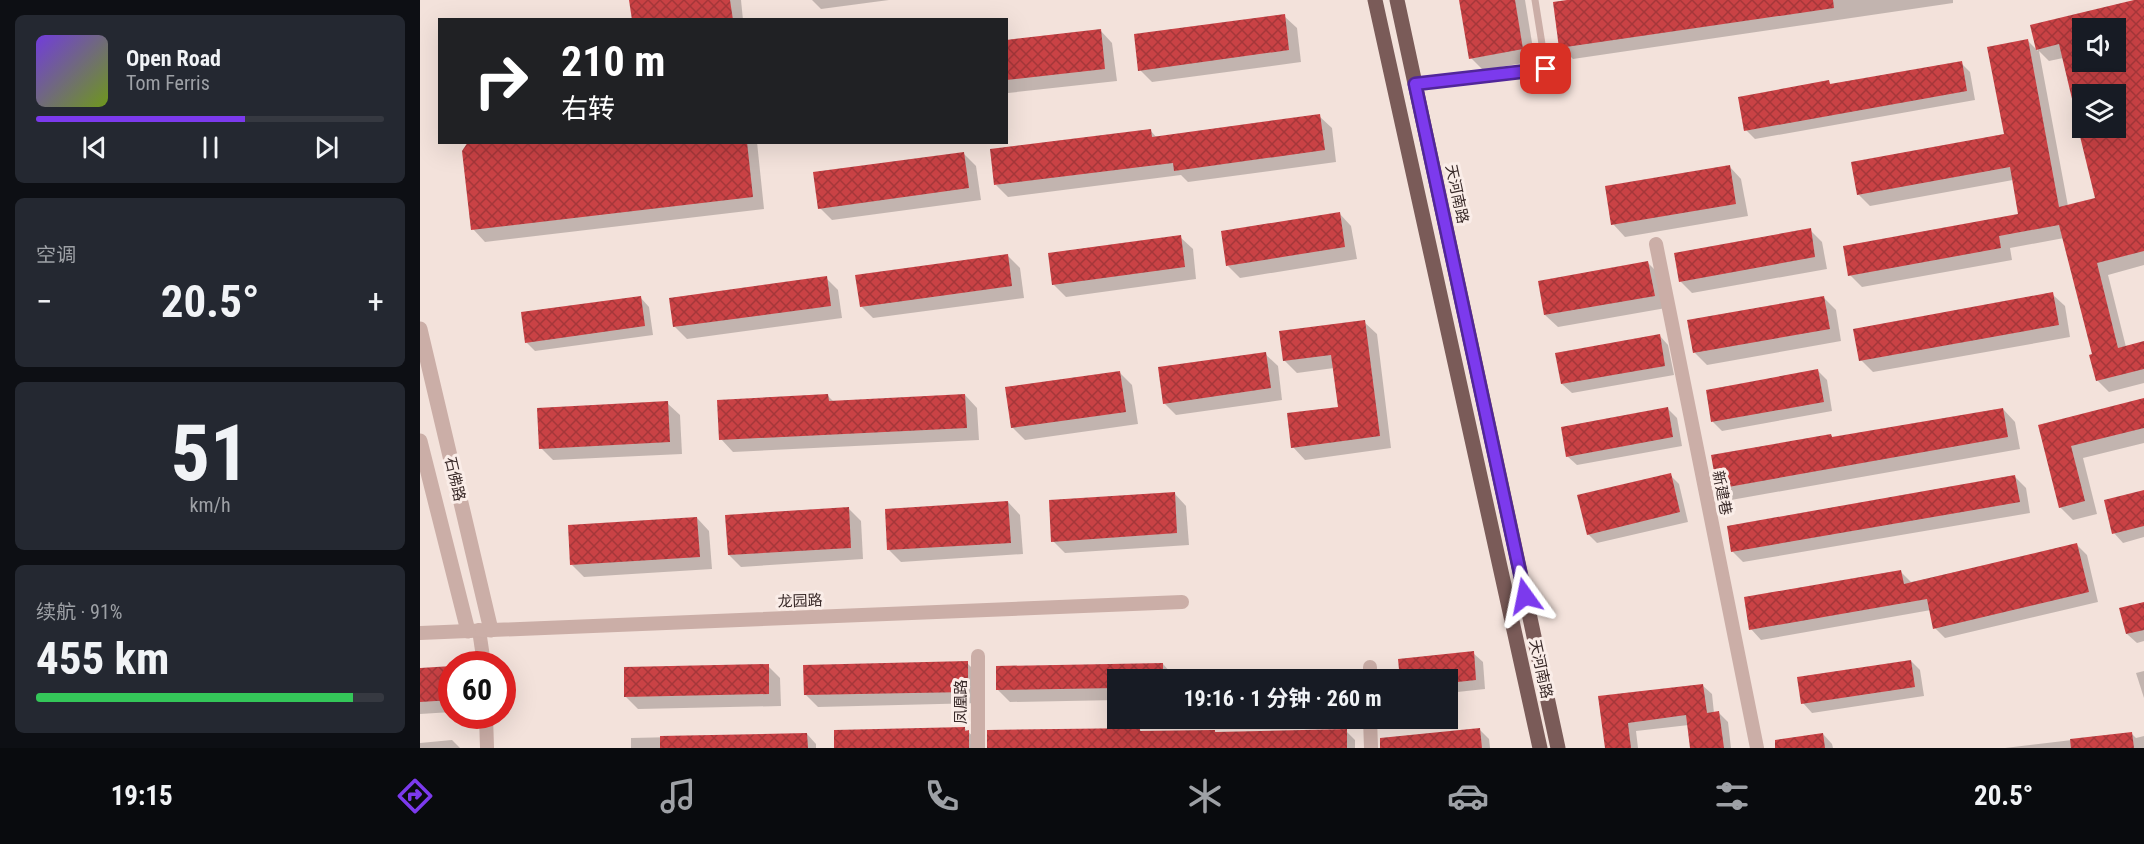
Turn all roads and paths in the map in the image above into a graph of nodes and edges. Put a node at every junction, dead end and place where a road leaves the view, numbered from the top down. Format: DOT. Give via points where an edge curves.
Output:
graph roads {
  1 [pos="1375,0"];
  2 [pos="1397,0"];
  3 [pos="1535,0"];
  4 [pos="1415,84"];
  5 [pos="1656,244"];
  6 [pos="420,329"];
  7 [pos="420,441"];
  8 [pos="1182,602"];
  9 [pos="479,630"];
  10 [pos="420,633"];
  11 [pos="482,651"];
  12 [pos="978,656"];
  13 [pos="486,729"];
  14 [pos="1371,729"];
  15 [pos="487,748"];
  16 [pos="978,748"];
  17 [pos="1371,748"];
  18 [pos="1540,748"];
  19 [pos="1558,748"];
  20 [pos="1756,748"];
  1 -- 18 [label="main road, 天河南路"];
  2 -- 4 [label="main road, 天河南路"];
  3 -- 4 [label="lane" via="1546,69"];
  4 -- 19 [label="main road, 天河南路"];
  5 -- 20 [label="street, 新建巷"];
  6 -- 9 [label="street, 石佛路"];
  7 -- 9 [label="street, 石佛路"];
  8 -- 9 [label="street, 龙园路"];
  9 -- 10 [label="street, 龙园路"];
  9 -- 11 [label="street, 石佛路"];
  12 -- 16 [label="street, 凤凰路"];
  13 -- 15 [label="street"];
  14 -- 17 [label="street"];
}
